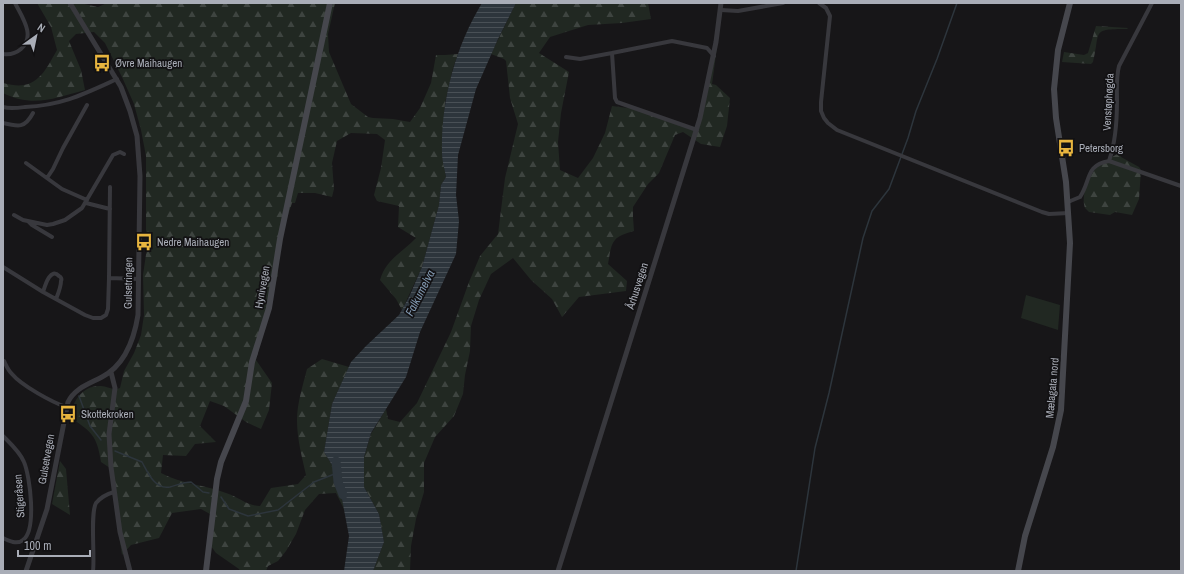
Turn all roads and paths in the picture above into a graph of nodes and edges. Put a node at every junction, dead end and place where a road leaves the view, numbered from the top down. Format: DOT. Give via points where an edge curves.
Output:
graph roads {
  1 [pos="14,3"];
  2 [pos="70,3"];
  3 [pos="330,3"];
  4 [pos="721,3"];
  5 [pos="783,3"];
  6 [pos="819,3"];
  7 [pos="1070,3"];
  8 [pos="1152,3"];
  9 [pos="720,10"];
  10 [pos="716,42"];
  11 [pos="707,48"];
  12 [pos="612,53"];
  13 [pos="3,54"];
  14 [pos="714,56"];
  15 [pos="566,57"];
  16 [pos="117,79"];
  17 [pos="87,105"];
  18 [pos="3,107"];
  19 [pos="34,113"];
  20 [pos="3,123"];
  21 [pos="697,130"];
  22 [pos="124,154"];
  23 [pos="1109,161"];
  24 [pos="26,163"];
  25 [pos="47,178"];
  26 [pos="1181,186"];
  27 [pos="110,187"];
  28 [pos="86,201"];
  29 [pos="1068,202"];
  30 [pos="110,209"];
  31 [pos="1069,213"];
  32 [pos="14,215"];
  33 [pos="29,221"];
  34 [pos="52,237"];
  35 [pos="3,267"];
  36 [pos="109,278"];
  37 [pos="139,279"];
  38 [pos="43,292"];
  39 [pos="56,299"];
  40 [pos="4,361"];
  41 [pos="10,371"];
  42 [pos="4,372"];
  43 [pos="111,372"];
  44 [pos="66,407"];
  45 [pos="3,436"];
  46 [pos="114,492"];
  47 [pos="3,538"];
  48 [pos="26,571"];
  49 [pos="92,571"];
  50 [pos="130,571"];
  51 [pos="206,571"];
  52 [pos="558,571"];
  53 [pos="1018,571"];
  1 -- 13 [label="street" via="26,26 28,38 19,51"];
  2 -- 16 [label="street, Gulsetringen"];
  3 -- 51 [label="main road, Hynivegen" via="280,239 269,308 252,362 246,400 217,479"];
  4 -- 9 [label="street, Århusvegen"];
  5 -- 9 [label="street" via="738,11"];
  6 -- 31 [label="street" via="826,8 830,16 821,102 821,111 828,123 837,130 1042,212"];
  7 -- 29 [label="main road, Mælagata nord" via="1058,50 1054,89"];
  8 -- 23 [label="street, Venstøphøgda" via="1119,66 1115,140"];
  9 -- 10 [label="street, Århusvegen"];
  10 -- 11 [label="street"];
  10 -- 14 [label="street, Århusvegen"];
  11 -- 12 [label="street" via="672,41"];
  11 -- 14 [label="street"];
  12 -- 15 [label="street" via="580,59"];
  12 -- 21 [label="street" via="617,102"];
  14 -- 21 [label="street, Århusvegen"];
  16 -- 18 [label="street" via="63,102 44,106"];
  16 -- 37 [label="street, Gulsetringen" via="130,111 139,151"];
  17 -- 25 [label="street"];
  19 -- 20 [label="street" via="28,122 22,125"];
  21 -- 52 [label="street, Århusvegen"];
  22 -- 28 [label="street" via="120,152 112,155"];
  23 -- 26 [label="street"];
  23 -- 29 [label="street" via="1094,168 1080,197"];
  24 -- 25 [label="street"];
  25 -- 28 [label="street"];
  27 -- 30 [label="street"];
  28 -- 30 [label="street"];
  28 -- 33 [label="street" via="80,210 59,223 47,225"];
  29 -- 31 [label="main road, Mælagata nord"];
  30 -- 36 [label="street"];
  31 -- 53 [label="main road, Mælagata nord" via="1070,270 1060,416 1025,536"];
  32 -- 33 [label="street"];
  33 -- 34 [label="street"];
  35 -- 38 [label="street"];
  36 -- 37 [label="street"];
  36 -- 39 [label="street" via="108,309 104,317 93,318"];
  37 -- 43 [label="street, Gulsetringen" via="138,315 134,335 125,356"];
  38 -- 39 [label="street"];
  38 -- 39 [label="street" via="50,275 57,274 62,280"];
  40 -- 41 [label="street"];
  41 -- 42 [label="street"];
  41 -- 44 [label="street" via="26,386"];
  43 -- 44 [label="street, Gulsetvegen" via="76,390"];
  43 -- 46 [label="street" via="115,388 109,450"];
  44 -- 48 [label="street, Gulsetvegen" via="47,509"];
  45 -- 47 [label="street, Stigeråsen" via="18,451 24,462 30,489 31,513 30,528 25,539 14,542"];
  46 -- 49 [label="street" via="100,499 94,509"];
  46 -- 50 [label="street" via="120,532"];
}
